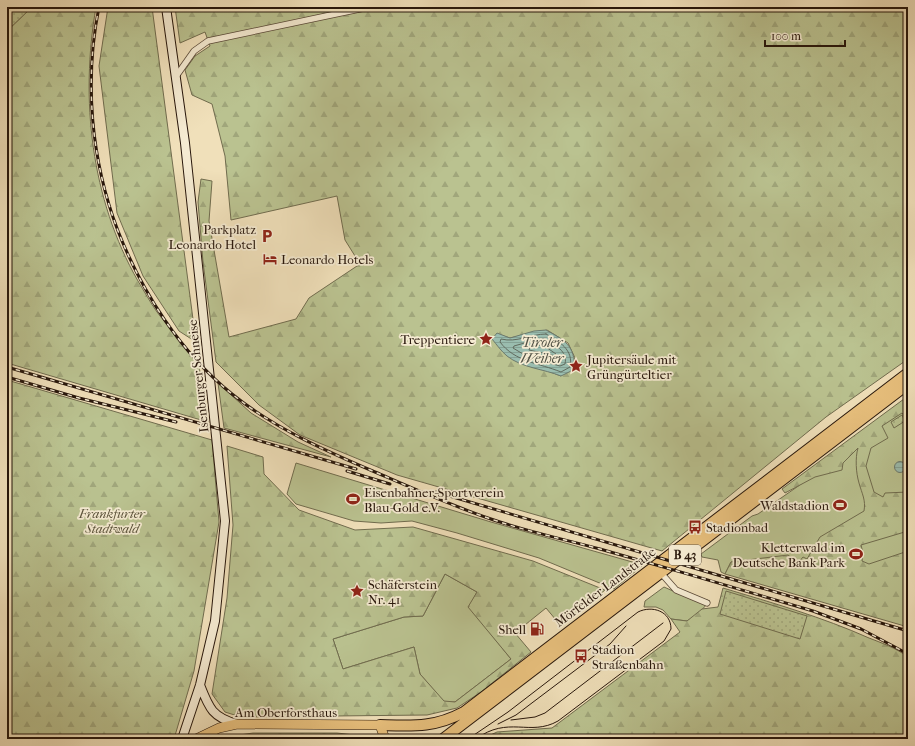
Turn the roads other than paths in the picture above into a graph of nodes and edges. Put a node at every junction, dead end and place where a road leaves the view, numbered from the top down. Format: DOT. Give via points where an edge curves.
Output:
graph roads {
  1 [pos="166,7"];
  2 [pos="369,7"];
  3 [pos="177,75"];
  4 [pos="908,373"];
  5 [pos="908,384"];
  6 [pos="661,573"];
  7 [pos="707,603"];
  8 [pos="200,685"];
  9 [pos="237,724"];
  10 [pos="380,725"];
  11 [pos="182,739"];
  12 [pos="196,739"];
  13 [pos="385,739"];
  14 [pos="443,739"];
  1 -- 3 [label="main road, Isenburger Schneise"];
  2 -- 3 [label="street" via="208,41 194,51"];
  3 -- 8 [label="main road, Isenburger Schneise" via="225,521 215,621"];
  4 -- 10 [label="highway, Mörfelder Landstraße / B 43" via="464,712 446,721 427,726"];
  5 -- 6 [label="highway, Mörfelder Landstraße / B 43"];
  6 -- 7 [label="street" via="676,590"];
  6 -- 14 [label="highway, Mörfelder Landstraße / B 43"];
  8 -- 9 [label="main road" via="215,715"];
  8 -- 11 [label="main road, Isenburger Schneise"];
  9 -- 10 [label="main road, Am Oberforsthaus / B 43"];
  9 -- 12 [label="main road, Am Oberforsthaus / B 43" via="219,728"];
  10 -- 13 [label="main road"];
}
